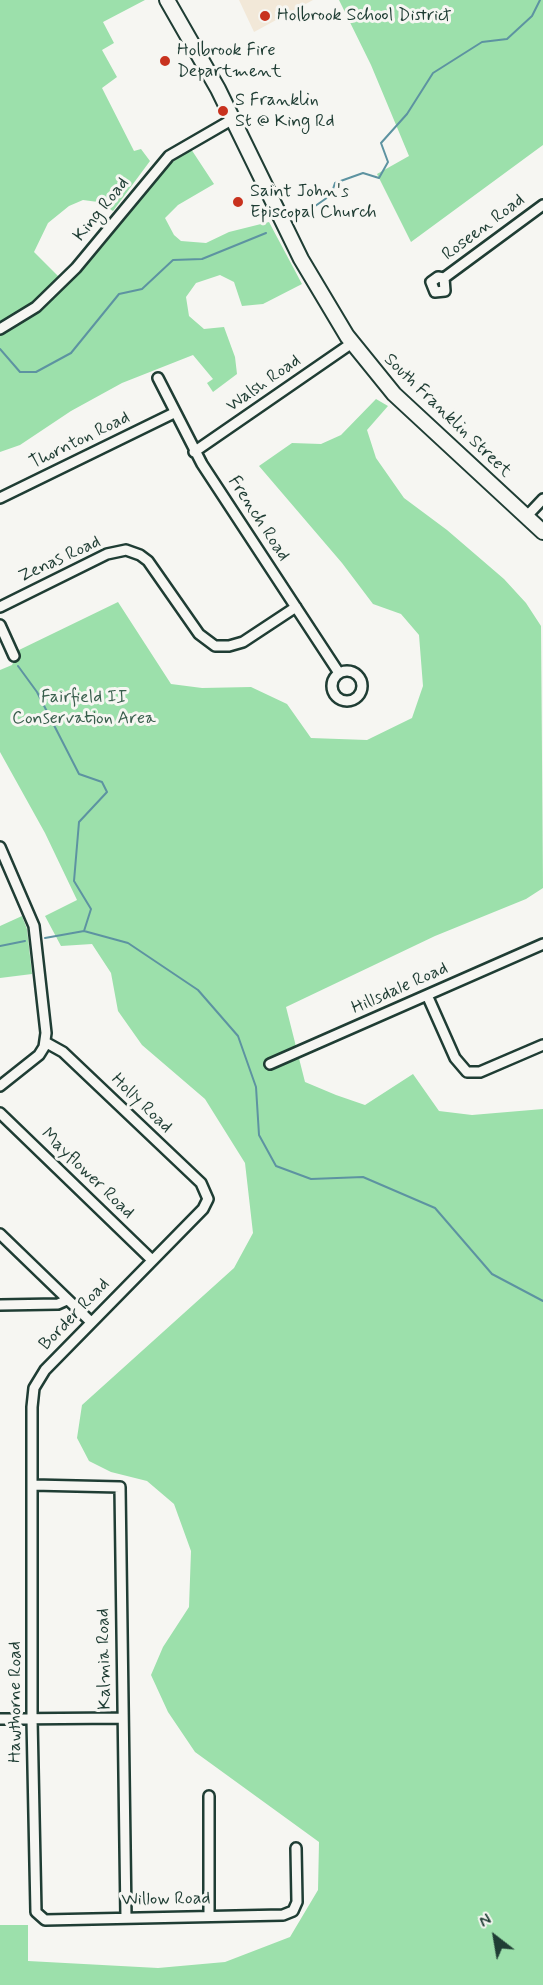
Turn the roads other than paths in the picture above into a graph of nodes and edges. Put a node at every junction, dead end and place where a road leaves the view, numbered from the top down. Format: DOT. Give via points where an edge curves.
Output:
graph roads {
  1 [pos="167,0"];
  2 [pos="233,119"];
  3 [pos="541,210"];
  4 [pos="444,278"];
  5 [pos="0,329"];
  6 [pos="352,343"];
  7 [pos="158,378"];
  8 [pos="174,413"];
  9 [pos="194,452"];
  10 [pos="0,498"];
  11 [pos="543,499"];
  12 [pos="526,517"];
  13 [pos="543,532"];
  14 [pos="0,607"];
  15 [pos="296,607"];
  16 [pos="0,625"];
  17 [pos="14,656"];
  18 [pos="339,673"];
  19 [pos="0,847"];
  20 [pos="543,944"];
  21 [pos="427,995"];
  22 [pos="45,1042"];
  23 [pos="543,1045"];
  24 [pos="270,1064"];
  25 [pos="0,1086"];
  26 [pos="0,1113"];
  27 [pos="208,1196"];
  28 [pos="0,1234"];
  29 [pos="152,1260"];
  30 [pos="68,1300"];
  31 [pos="0,1305"];
  32 [pos="91,1322"];
  33 [pos="33,1485"];
  34 [pos="123,1718"];
  35 [pos="0,1719"];
  36 [pos="32,1719"];
  37 [pos="209,1796"];
  38 [pos="296,1848"];
  39 [pos="209,1915"];
  40 [pos="39,1917"];
  41 [pos="126,1918"];
  1 -- 2 [label="main road, South Franklin Street"];
  2 -- 5 [label="street, King Road" via="169,156 76,268 36,307"];
  2 -- 6 [label="main road, South Franklin Street" via="297,252"];
  3 -- 4 [label="street, Roseen Road"];
  6 -- 9 [label="street, Walsh Road"];
  6 -- 12 [label="main road, South Franklin Street" via="394,394"];
  7 -- 8 [label="street, French Road"];
  8 -- 9 [label="street, French Road"];
  8 -- 10 [label="street, Thornton Road"];
  9 -- 15 [label="street, French Road"];
  11 -- 12 [label="street"];
  12 -- 13 [label="main road, South Franklin Street"];
  14 -- 15 [label="street, Zenas Road" via="107,554 126,550 148,561 195,630 215,645 243,642"];
  15 -- 18 [label="street, French Road"];
  16 -- 17 [label="street"];
  19 -- 22 [label="street" via="34,926"];
  20 -- 21 [label="street, Hillsdale Road"];
  21 -- 23 [label="street" via="455,1059 467,1072 480,1072"];
  21 -- 24 [label="street, Hillsdale Road"];
  22 -- 25 [label="street" via="39,1054"];
  22 -- 27 [label="street, Holly Road" via="63,1052 201,1183"];
  26 -- 29 [label="street, Mayflower Road"];
  27 -- 29 [label="street, Border Road" via="203,1209"];
  28 -- 30 [label="street"];
  29 -- 32 [label="street, Border Road"];
  30 -- 31 [label="street" via="61,1304"];
  30 -- 32 [label="street"];
  32 -- 33 [label="street, Border Road" via="36,1383 32,1402"];
  33 -- 34 [label="street, Kalmia Road" via="120,1487"];
  33 -- 36 [label="street, Hawthorne Road"];
  34 -- 36 [label="street"];
  34 -- 41 [label="street, Kalmia Road"];
  35 -- 36 [label="street"];
  36 -- 40 [label="street, Hawthorne Road" via="35,1910"];
  37 -- 39 [label="street"];
  38 -- 39 [label="street, Willow Road" via="297,1902 293,1911 280,1916"];
  39 -- 41 [label="street, Willow Road"];
  40 -- 41 [label="street, Willow Road"];
}
